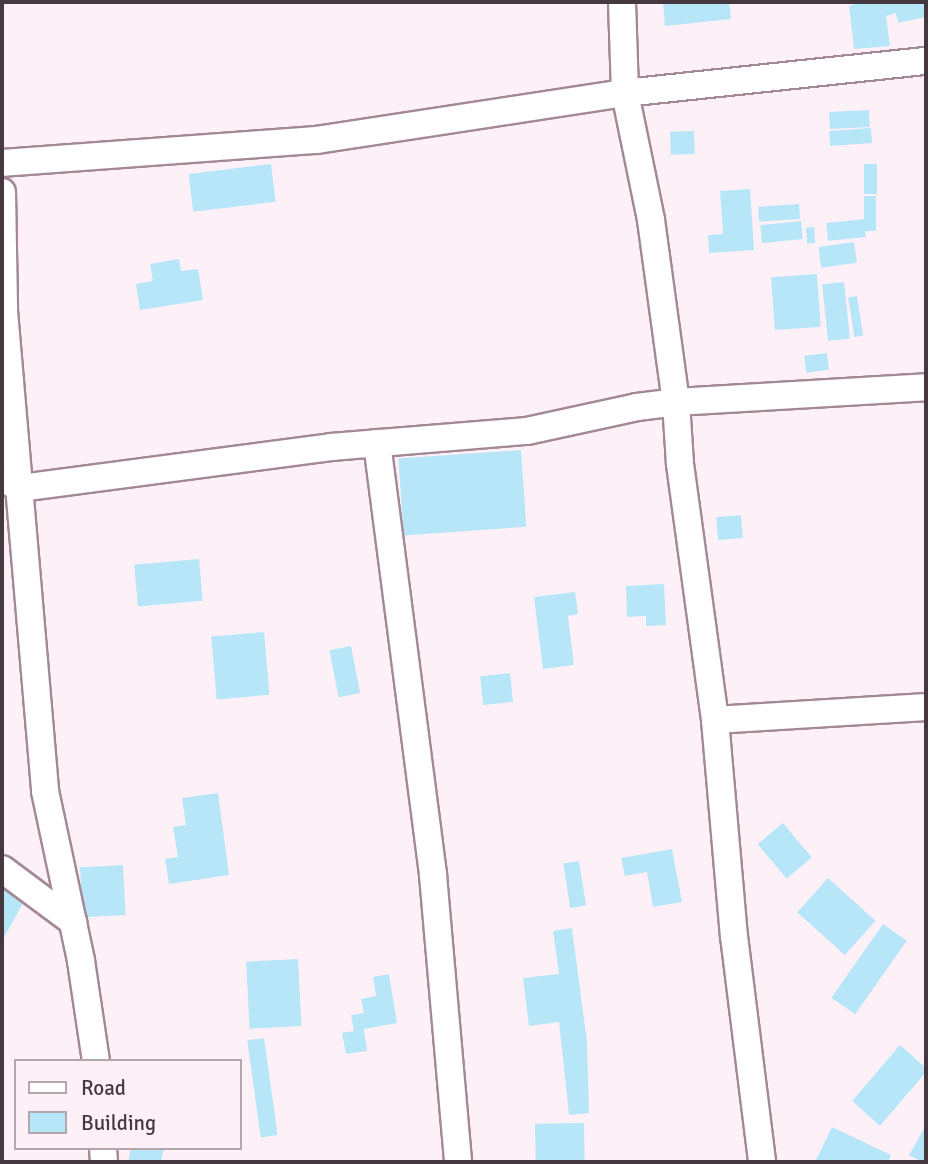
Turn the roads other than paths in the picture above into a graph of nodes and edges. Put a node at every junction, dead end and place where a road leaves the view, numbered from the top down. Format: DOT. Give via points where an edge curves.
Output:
graph roads {
  1 [pos="622,2"];
  2 [pos="926,61"];
  3 [pos="625,93"];
  4 [pos="2,163"];
  5 [pos="2,192"];
  6 [pos="926,387"];
  7 [pos="676,402"];
  8 [pos="377,443"];
  9 [pos="11,483"];
  10 [pos="926,707"];
  11 [pos="715,720"];
  12 [pos="2,869"];
  13 [pos="74,922"];
  14 [pos="96,1059"];
  15 [pos="458,1162"];
  16 [pos="762,1162"];
  1 -- 3 [label="street"];
  2 -- 3 [label="street"];
  3 -- 4 [label="street" via="317,140"];
  3 -- 7 [label="street" via="651,220"];
  5 -- 9 [label="street"];
  6 -- 7 [label="street"];
  7 -- 8 [label="street" via="527,431"];
  7 -- 11 [label="street" via="680,464"];
  8 -- 9 [label="street"];
  8 -- 15 [label="street" via="433,875"];
  9 -- 13 [label="street" via="45,791"];
  10 -- 11 [label="street"];
  11 -- 16 [label="street" via="734,936"];
  12 -- 13 [label="street"];
  13 -- 14 [label="street"];
}
